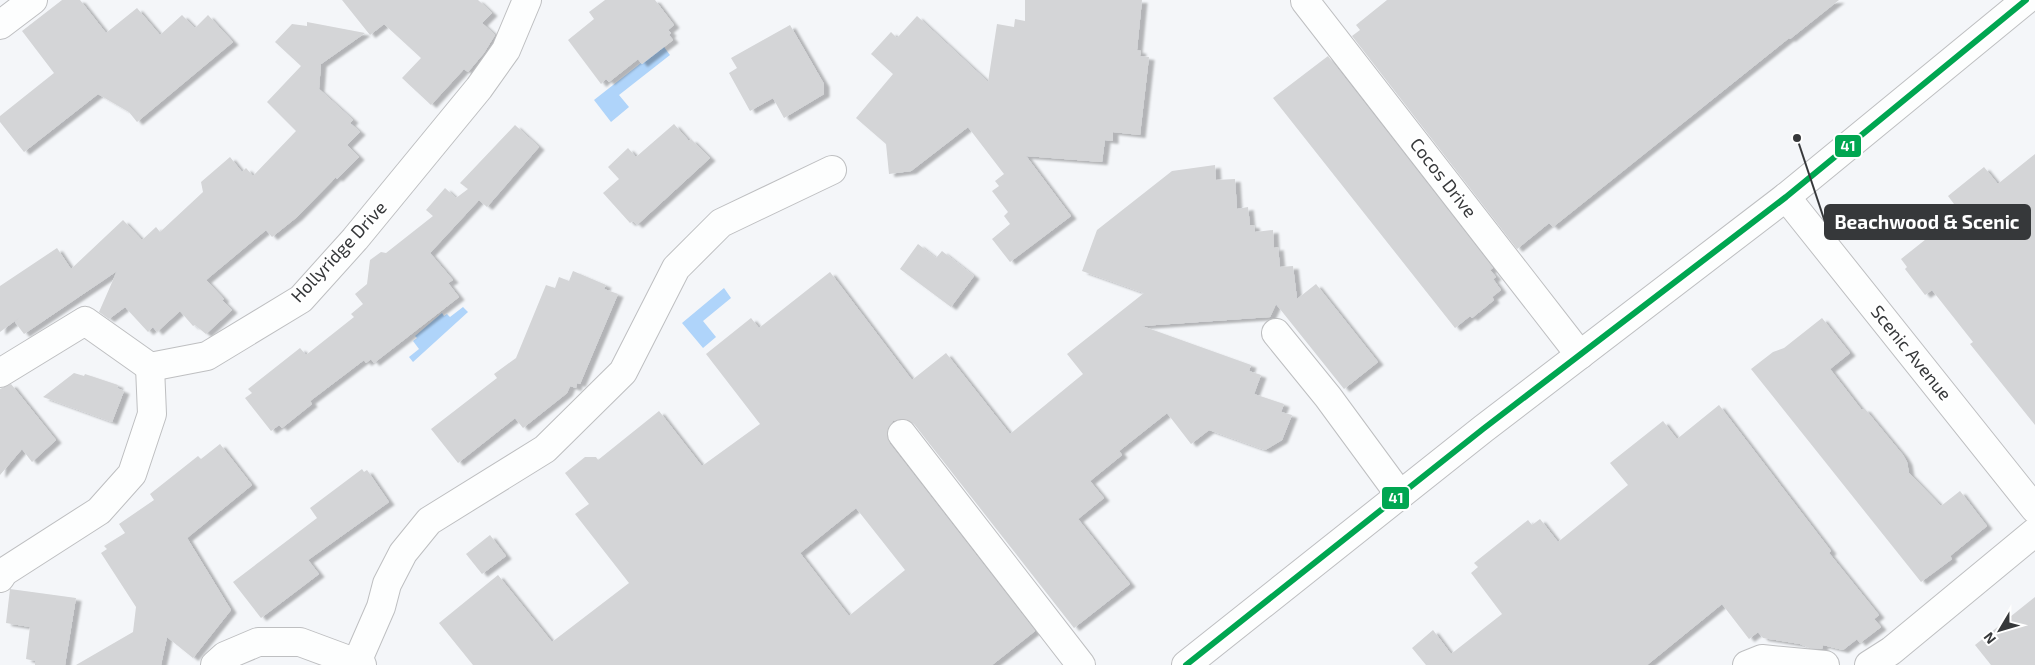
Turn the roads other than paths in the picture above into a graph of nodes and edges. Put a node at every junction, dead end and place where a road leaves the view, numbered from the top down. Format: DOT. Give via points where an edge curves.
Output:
graph roads {
  1 [pos="33,0"];
  2 [pos="527,0"];
  3 [pos="2026,0"];
  4 [pos="1305,1"];
  5 [pos="0,25"];
  6 [pos="832,170"];
  7 [pos="1786,197"];
  8 [pos="1276,334"];
  9 [pos="1580,355"];
  10 [pos="150,367"];
  11 [pos="0,373"];
  12 [pos="902,434"];
  13 [pos="1400,495"];
  14 [pos="2035,509"];
  15 [pos="2035,532"];
  16 [pos="0,578"];
  17 [pos="360,663"];
  18 [pos="215,665"];
  19 [pos="1081,665"];
  20 [pos="1186,665"];
  21 [pos="1747,665"];
  22 [pos="1825,665"];
  23 [pos="1869,665"];
  1 -- 5 [label="street"];
  2 -- 10 [label="street, Hollyridge Drive" via="506,50 479,88 356,240 301,299 207,356"];
  3 -- 7 [label="street"];
  4 -- 9 [label="street, Cocos Drive"];
  6 -- 17 [label="street" via="721,223 676,268 623,372 545,449 429,521 399,561"];
  7 -- 9 [label="street"];
  7 -- 14 [label="street, Scenic Avenue"];
  8 -- 13 [label="street" via="1328,397"];
  9 -- 13 [label="street"];
  10 -- 11 [label="street" via="85,321"];
  10 -- 16 [label="street" via="152,414 132,474 99,511 4,572"];
  12 -- 19 [label="street"];
  13 -- 20 [label="street"];
  15 -- 23 [label="street" via="1891,651"];
  17 -- 18 [label="street" via="300,642 258,642 225,656"];
  21 -- 22 [label="street" via="1762,660"];
}
